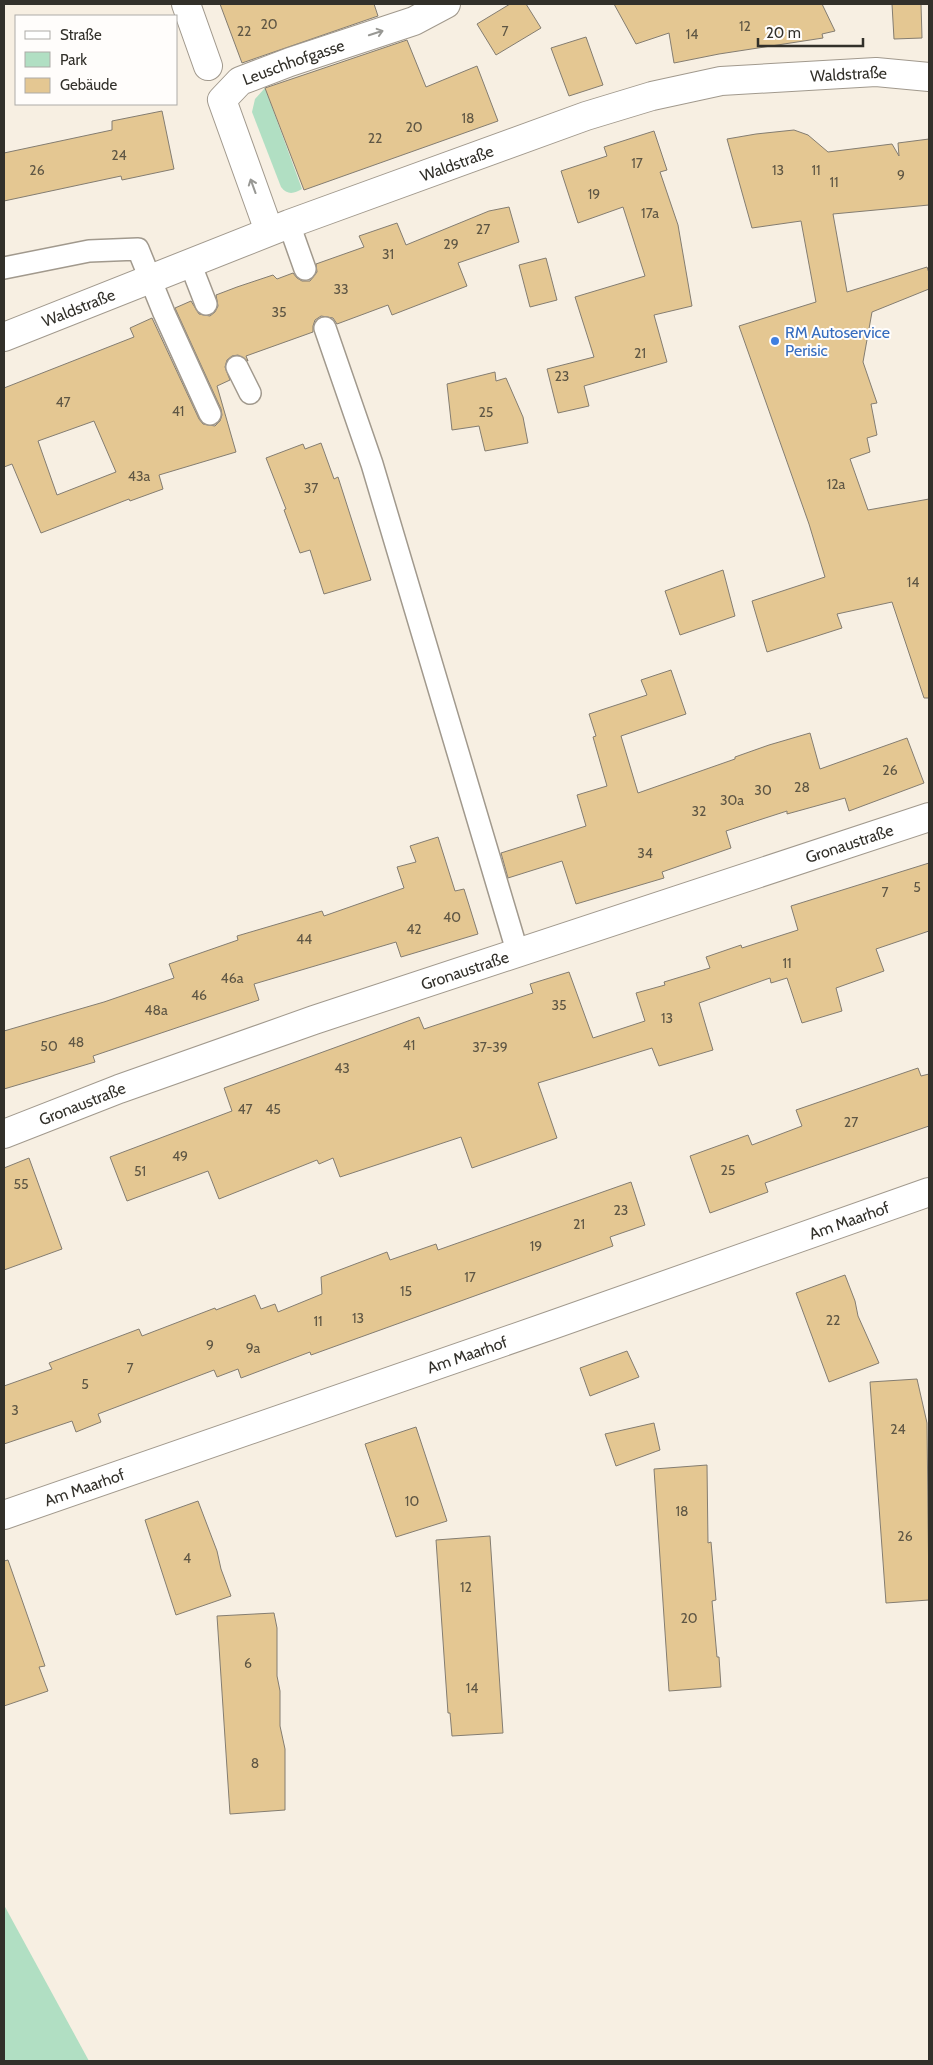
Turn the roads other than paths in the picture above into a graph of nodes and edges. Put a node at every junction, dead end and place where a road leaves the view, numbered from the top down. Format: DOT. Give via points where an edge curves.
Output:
graph roads {
  1 [pos="186,4"];
  2 [pos="446,4"];
  3 [pos="208,66"];
  4 [pos="929,77"];
  5 [pos="279,227"];
  6 [pos="190,263"];
  7 [pos="4,268"];
  8 [pos="304,269"];
  9 [pos="150,279"];
  10 [pos="206,304"];
  11 [pos="325,328"];
  12 [pos="4,337"];
  13 [pos="237,367"];
  14 [pos="250,393"];
  15 [pos="210,414"];
  16 [pos="929,817"];
  17 [pos="518,954"];
  18 [pos="4,1134"];
  19 [pos="929,1192"];
  20 [pos="4,1515"];
  1 -- 3 [label="street"];
  5 -- 2 [label="street, Leuschhofgasse, one-way" via="222,100 240,81 414,21"];
  4 -- 5 [label="street, Waldstraße" via="876,72 721,81 652,96 586,116"];
  5 -- 6 [label="street, Waldstraße"];
  5 -- 8 [label="lane"];
  6 -- 9 [label="street, Waldstraße"];
  6 -- 10 [label="lane"];
  7 -- 9 [label="lane" via="89,251 138,249"];
  9 -- 12 [label="street, Waldstraße"];
  9 -- 15 [label="lane"];
  11 -- 17 [label="lane" via="372,464"];
  13 -- 14 [label="lane"];
  16 -- 17 [label="street, Gronaustraße"];
  17 -- 18 [label="street, Gronaustraße" via="314,1020 119,1089"];
  19 -- 20 [label="street, Am Maarhof"];
}
